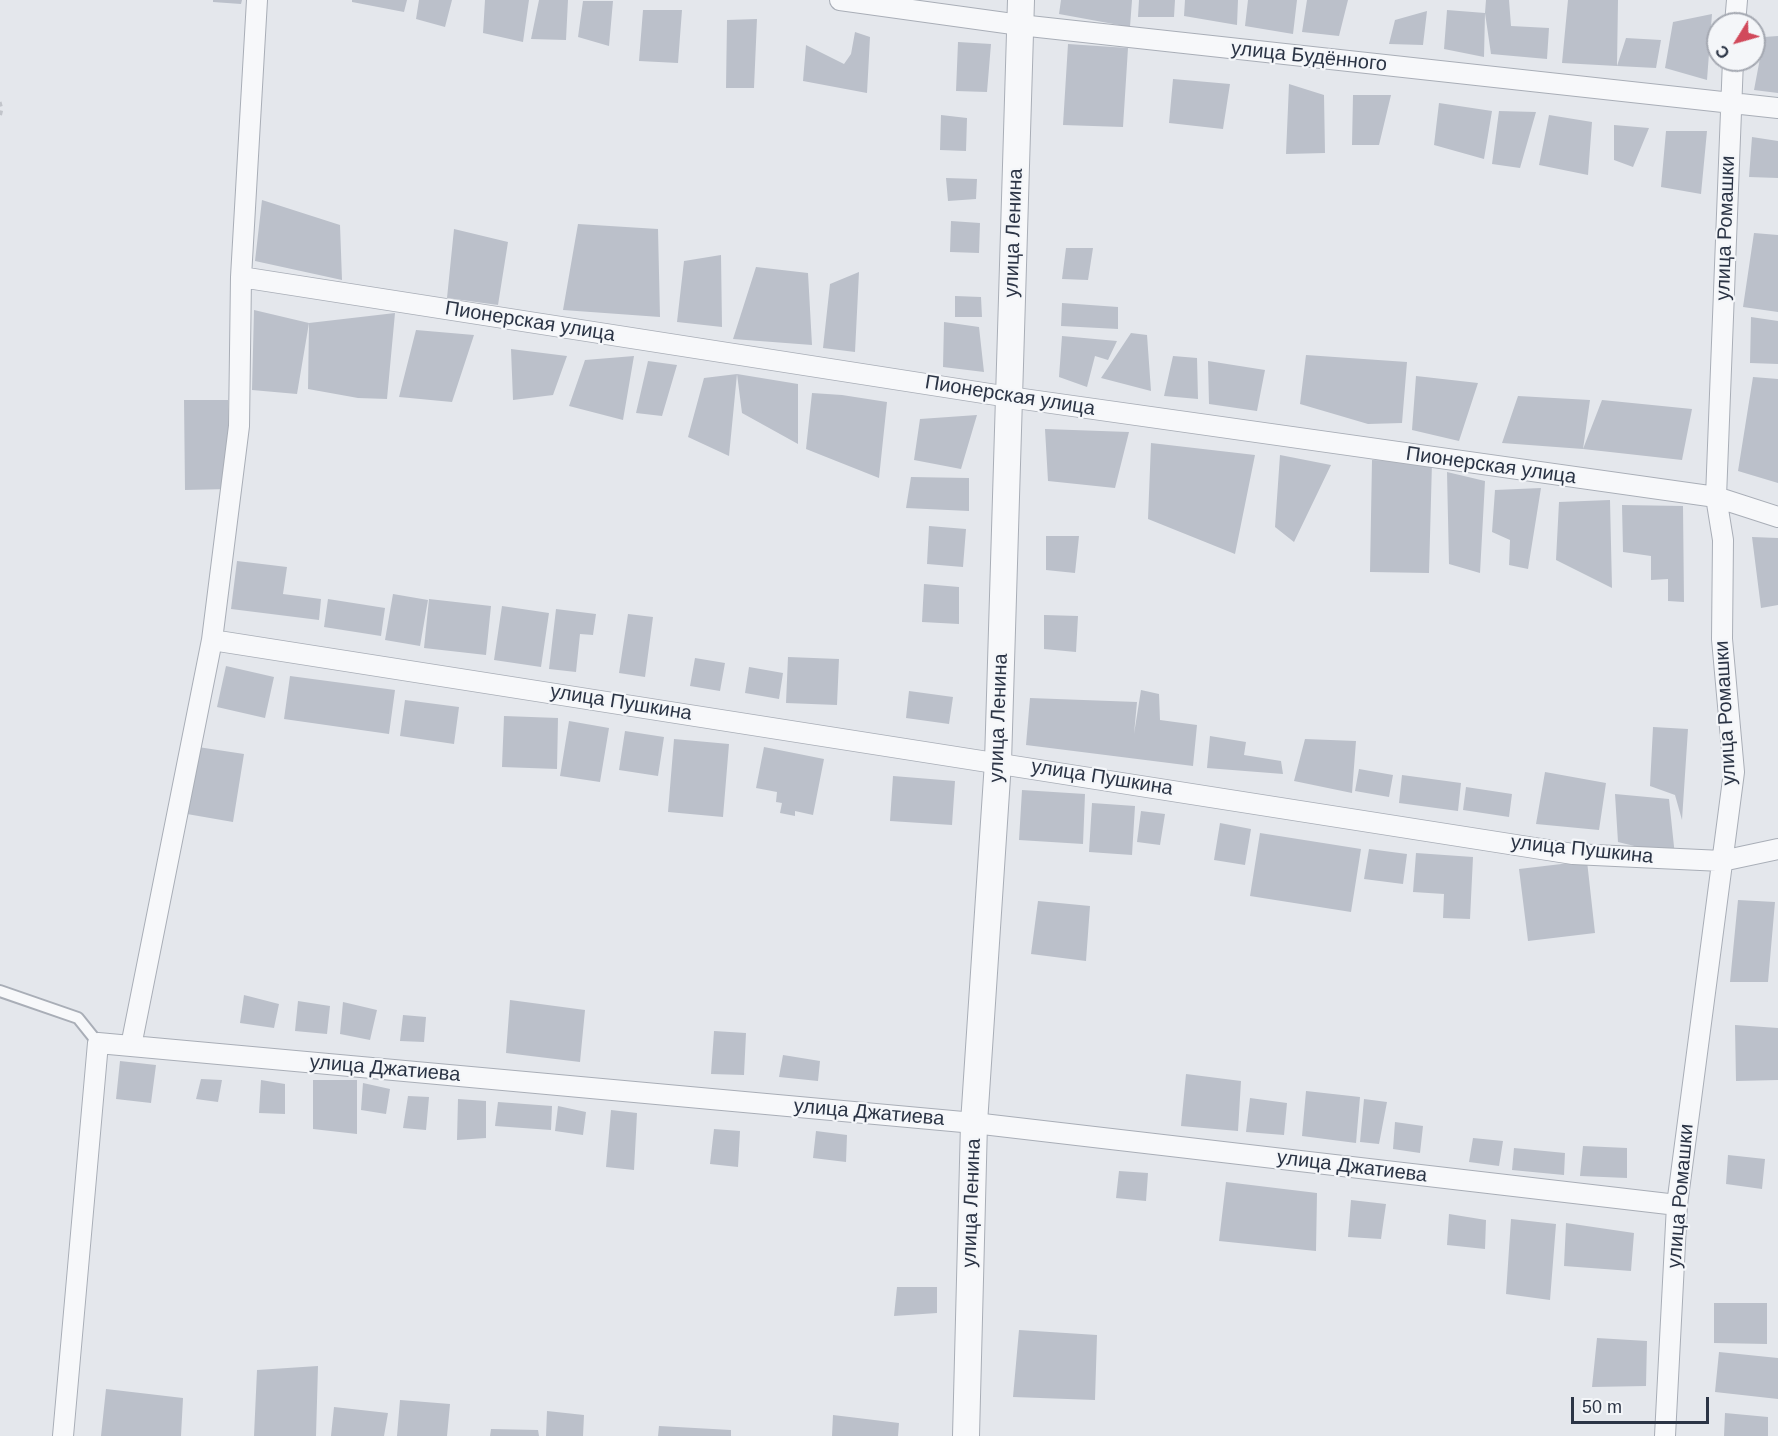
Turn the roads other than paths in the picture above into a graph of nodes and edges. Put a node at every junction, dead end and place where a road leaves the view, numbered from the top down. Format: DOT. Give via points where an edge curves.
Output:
graph roads {
  1 [pos="257,0"];
  2 [pos="840,0"];
  3 [pos="1020,0"];
  4 [pos="1020,25"];
  5 [pos="1732,72"];
  6 [pos="1730,103"];
  7 [pos="1778,108"];
  8 [pos="241,277"];
  9 [pos="1009,397"];
  10 [pos="1716,497"];
  11 [pos="1778,517"];
  12 [pos="213,640"];
  13 [pos="998,762"];
  14 [pos="1778,849"];
  15 [pos="1722,861"];
  16 [pos="0,991"];
  17 [pos="98,1043"];
  18 [pos="131,1046"];
  19 [pos="974,1123"];
  20 [pos="1677,1205"];
  21 [pos="63,1436"];
  22 [pos="966,1436"];
  23 [pos="1665,1436"];
  1 -- 8 [label="street"];
  2 -- 4 [label="street, улица Будённого"];
  3 -- 4 [label="street, улица Ленина"];
  4 -- 6 [label="street, улица Будённого"];
  4 -- 9 [label="street, улица Ленина"];
  5 -- 6 [label="street, улица Ромашки"];
  6 -- 7 [label="street, улица Будённого"];
  6 -- 10 [label="street, улица Ромашки"];
  8 -- 9 [label="street, Пионерская улица"];
  8 -- 12 [label="street" via="239,426"];
  9 -- 10 [label="street, Пионерская улица"];
  9 -- 13 [label="street, улица Ленина"];
  10 -- 11 [label="street, Пионерская улица"];
  10 -- 15 [label="street, улица Ромашки" via="1723,540 1722,639 1734,772"];
  12 -- 13 [label="street, улица Пушкина"];
  12 -- 18 [label="street"];
  13 -- 15 [label="street, улица Пушкина" via="1573,854"];
  13 -- 19 [label="street, улица Ленина"];
  14 -- 15 [label="street, улица Пушкина"];
  15 -- 20 [label="street, улица Ромашки"];
  16 -- 17 [label="lane" via="78,1018"];
  17 -- 18 [label="street, улица Джатиева"];
  17 -- 21 [label="street"];
  18 -- 19 [label="street, улица Джатиева"];
  19 -- 20 [label="street, улица Джатиева"];
  19 -- 22 [label="street, улица Ленина"];
  20 -- 23 [label="street, улица Ромашки"];
}
